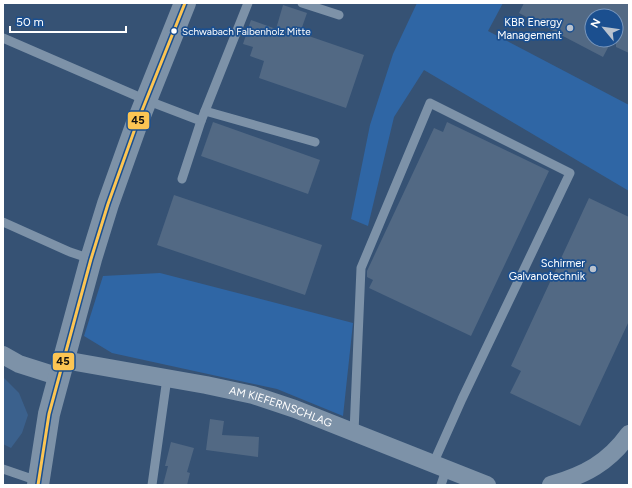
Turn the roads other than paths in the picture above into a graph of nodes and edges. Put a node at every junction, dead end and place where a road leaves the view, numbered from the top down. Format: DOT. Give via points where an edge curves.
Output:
graph roads {
  1 [pos="185,3"];
  2 [pos="248,3"];
  3 [pos="302,3"];
  4 [pos="339,15"];
  5 [pos="3,38"];
  6 [pos="146,100"];
  7 [pos="205,111"];
  8 [pos="200,121"];
  9 [pos="315,142"];
  10 [pos="182,179"];
  11 [pos="3,222"];
  12 [pos="91,259"];
  13 [pos="3,355"];
  14 [pos="62,369"];
  15 [pos="166,378"];
  16 [pos="354,432"];
  17 [pos="629,434"];
  18 [pos="3,469"];
  19 [pos="440,473"];
  20 [pos="38,483"];
  21 [pos="152,485"];
  22 [pos="487,485"];
  23 [pos="551,485"];
  1 -- 6 [label="street"];
  2 -- 7 [label="lane"];
  3 -- 4 [label="lane"];
  5 -- 6 [label="lane"];
  6 -- 8 [label="lane"];
  6 -- 12 [label="street"];
  7 -- 8 [label="lane"];
  7 -- 9 [label="lane"];
  8 -- 10 [label="lane"];
  11 -- 12 [label="lane"];
  12 -- 14 [label="street"];
  13 -- 14 [label="street, AM KIEFERNSCHLAG" via="19,364"];
  14 -- 15 [label="street, AM KIEFERNSCHLAG"];
  14 -- 20 [label="street" via="49,414"];
  15 -- 16 [label="street, AM KIEFERNSCHLAG" via="253,395"];
  15 -- 21 [label="lane"];
  16 -- 19 [label="street, AM KIEFERNSCHLAG"];
  16 -- 19 [label="lane" via="361,268 430,103 570,173 462,399"];
  17 -- 23 [label="street" via="607,459 587,473"];
  18 -- 20 [label="lane"];
  19 -- 22 [label="street, AM KIEFERNSCHLAG"];
}
